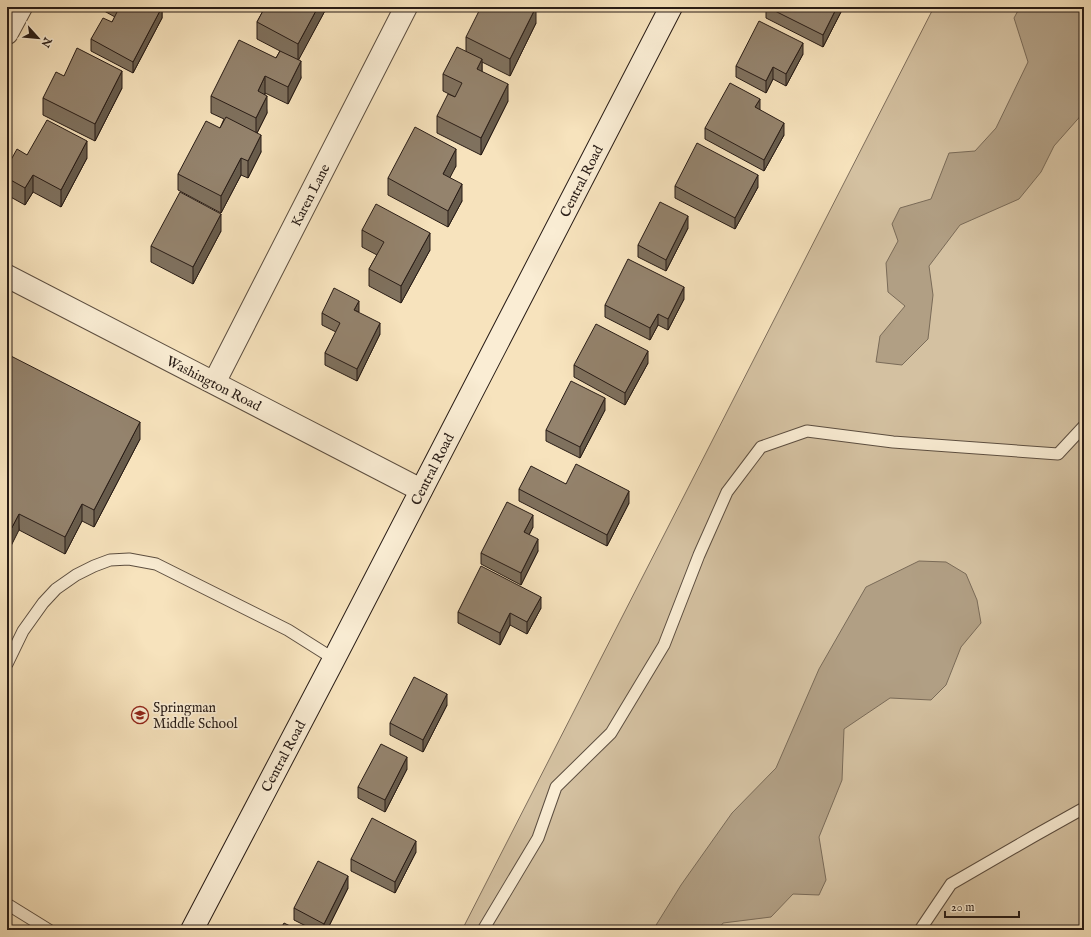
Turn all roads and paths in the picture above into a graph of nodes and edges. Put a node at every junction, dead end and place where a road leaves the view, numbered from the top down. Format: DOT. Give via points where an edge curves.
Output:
graph roads {
  1 [pos="21,7"];
  2 [pos="406,7"];
  3 [pos="671,7"];
  4 [pos="7,33"];
  5 [pos="7,276"];
  6 [pos="214,383"];
  7 [pos="1084,426"];
  8 [pos="421,490"];
  9 [pos="334,659"];
  10 [pos="7,664"];
  11 [pos="1084,808"];
  12 [pos="7,904"];
  13 [pos="50,930"];
  14 [pos="192,930"];
  15 [pos="483,930"];
  16 [pos="920,930"];
  1 -- 4 [label="main road"];
  2 -- 6 [label="main road, Karen Lane"];
  3 -- 8 [label="main road, Central Road"];
  5 -- 6 [label="main road, Washington Road"];
  6 -- 8 [label="main road, Washington Road"];
  7 -- 15 [label="lane" via="1058,454 893,442 807,431 761,447 727,492 664,645 611,733 556,787 538,838"];
  8 -- 9 [label="main road, Central Road"];
  9 -- 10 [label="lane" via="288,630 156,564 129,559 110,560 94,566 56,589 42,603 23,631"];
  9 -- 14 [label="main road, Central Road"];
  11 -- 16 [label="lane" via="951,884"];
  12 -- 13 [label="lane"];
}
